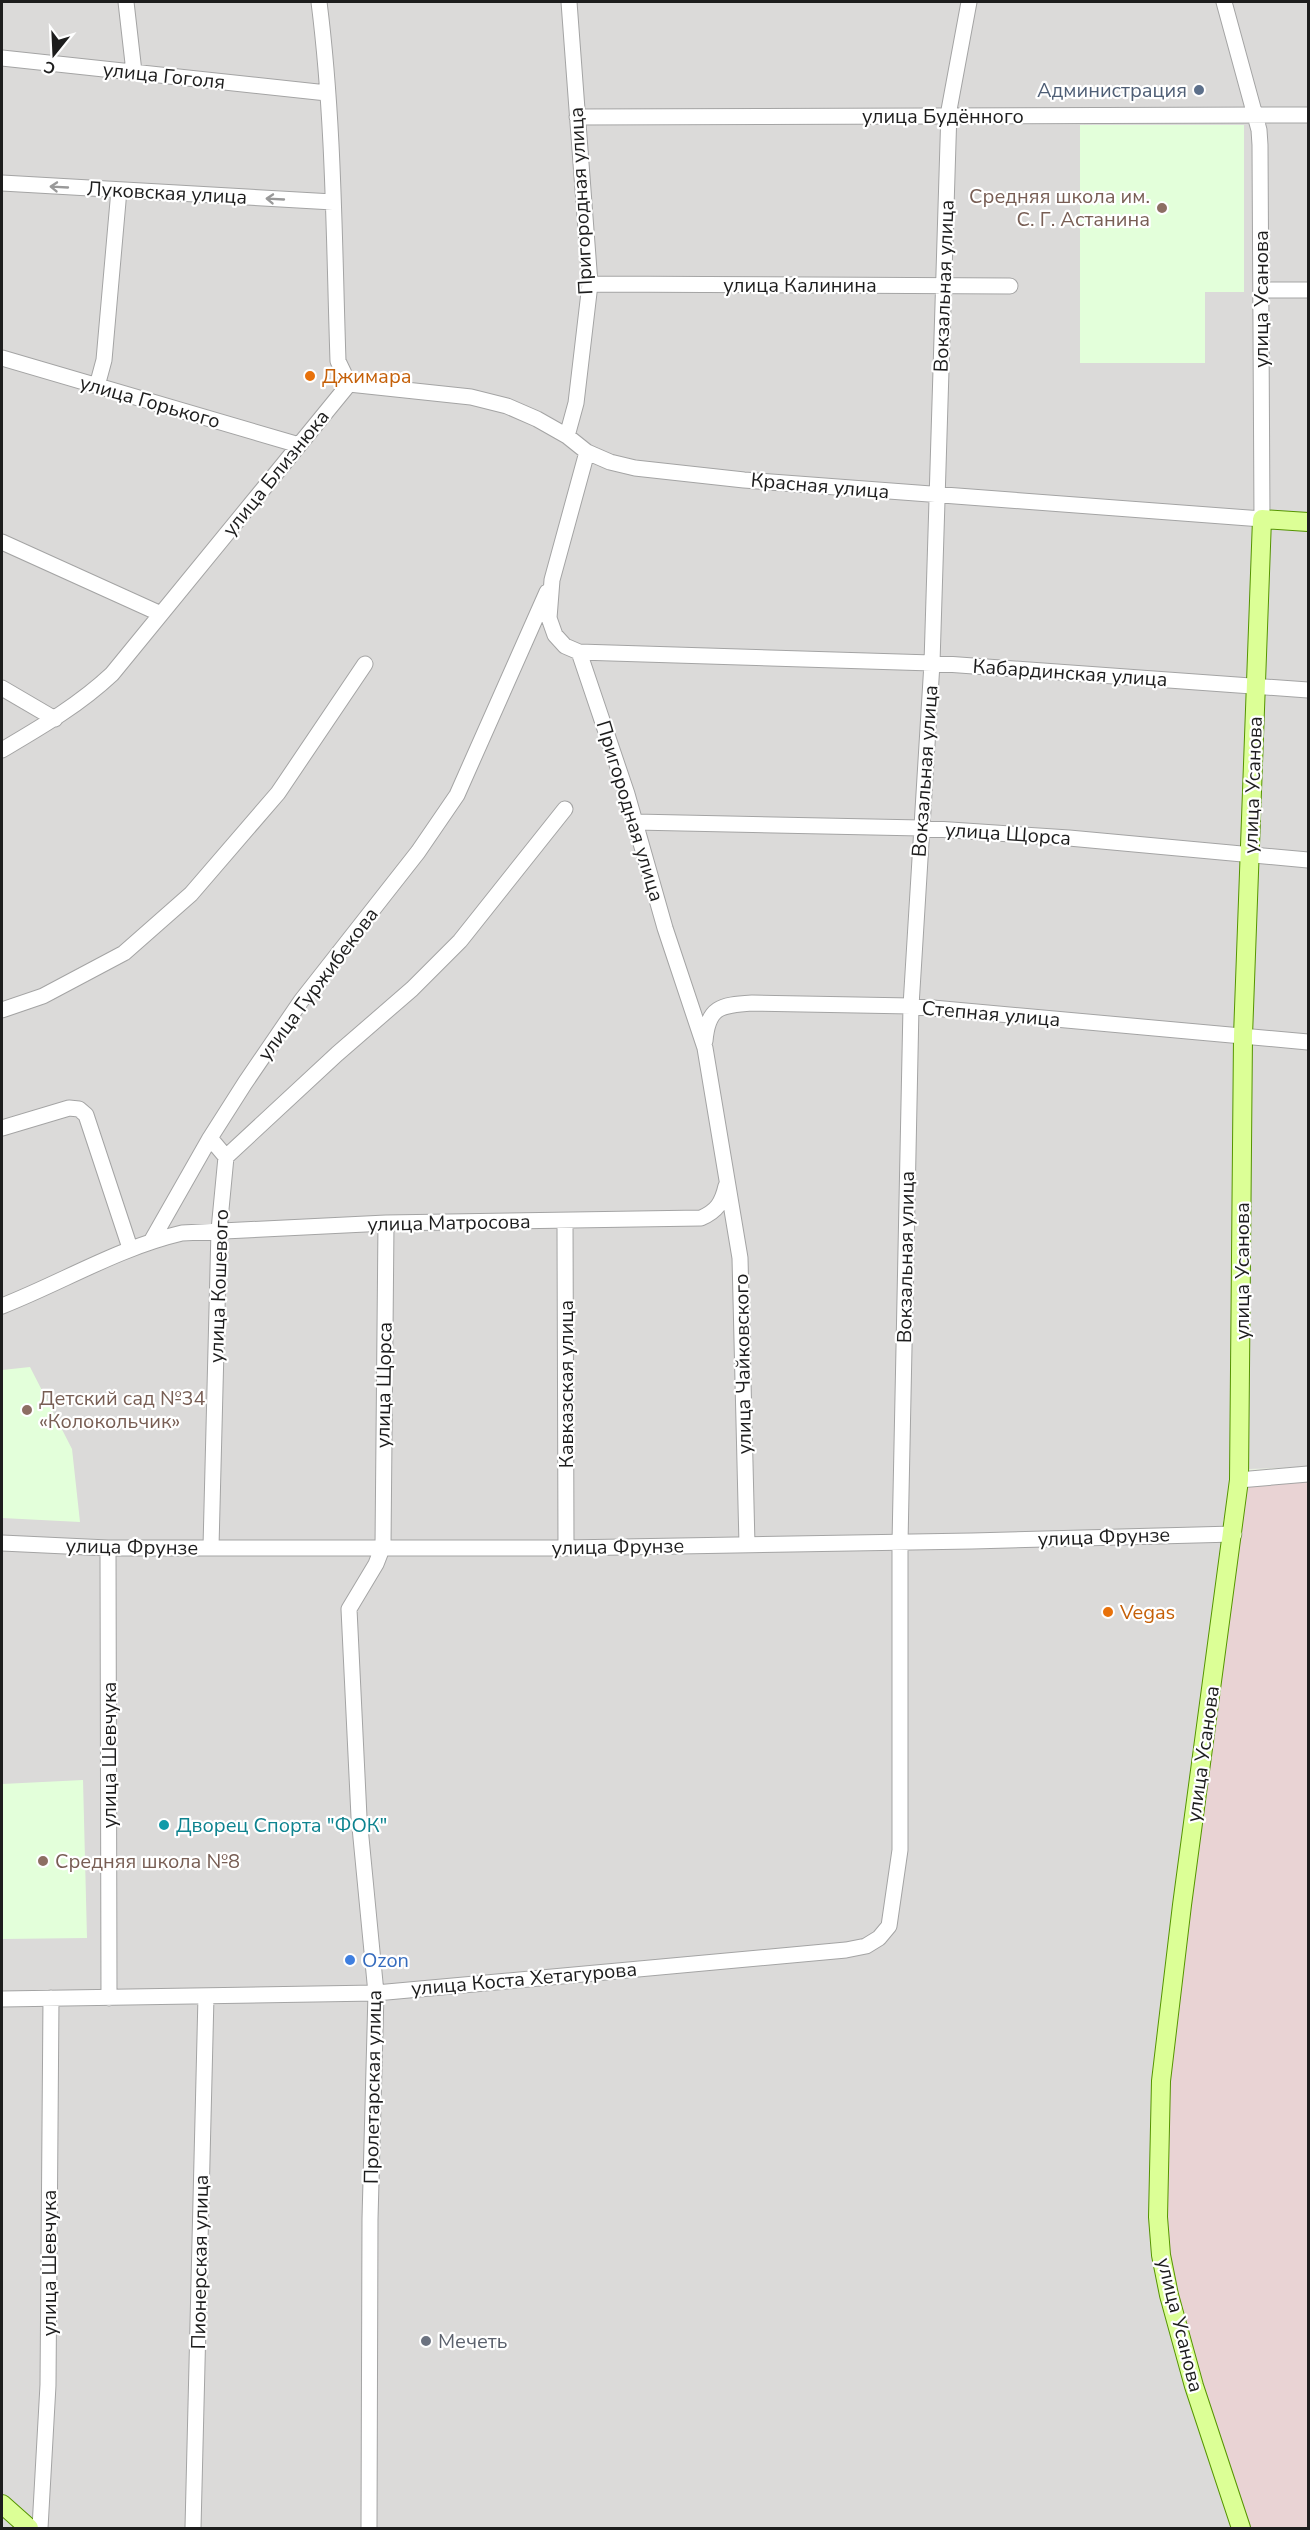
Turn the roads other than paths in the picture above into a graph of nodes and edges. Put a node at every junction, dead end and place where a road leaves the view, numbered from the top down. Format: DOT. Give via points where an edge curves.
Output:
graph roads {
  1 [pos="126,2"];
  2 [pos="319,2"];
  3 [pos="569,2"];
  4 [pos="969,2"];
  5 [pos="1224,2"];
  6 [pos="2,58"];
  7 [pos="134,72"];
  8 [pos="327,93"];
  9 [pos="1308,115"];
  10 [pos="948,116"];
  11 [pos="1256,116"];
  12 [pos="577,117"];
  13 [pos="2,183"];
  14 [pos="119,190"];
  15 [pos="333,202"];
  16 [pos="590,284"];
  17 [pos="944,286"];
  18 [pos="1010,286"];
  19 [pos="1261,290"];
  20 [pos="1308,290"];
  21 [pos="2,358"];
  22 [pos="349,384"];
  23 [pos="97,386"];
  24 [pos="567,436"];
  25 [pos="299,445"];
  26 [pos="587,452"];
  27 [pos="938,495"];
  28 [pos="1262,519"];
  29 [pos="1308,522"];
  30 [pos="2,542"];
  31 [pos="552,580"];
  32 [pos="161,614"];
  33 [pos="579,652"];
  34 [pos="932,663"];
  35 [pos="364,664"];
  36 [pos="1257,686"];
  37 [pos="2,688"];
  38 [pos="1308,690"];
  39 [pos="55,719"];
  40 [pos="2,750"];
  41 [pos="565,809"];
  42 [pos="635,822"];
  43 [pos="921,828"];
  44 [pos="1250,856"];
  45 [pos="1308,860"];
  46 [pos="911,1006"];
  47 [pos="2,1010"];
  48 [pos="1243,1036"];
  49 [pos="1308,1042"];
  50 [pos="705,1048"];
  51 [pos="2,1128"];
  52 [pos="210,1138"];
  53 [pos="226,1157"];
  54 [pos="727,1183"];
  55 [pos="565,1221"];
  56 [pos="386,1223"];
  57 [pos="219,1230"];
  58 [pos="152,1240"];
  59 [pos="130,1248"];
  60 [pos="2,1306"];
  61 [pos="1308,1474"];
  62 [pos="1239,1480"];
  63 [pos="1234,1534"];
  64 [pos="2,1543"];
  65 [pos="900,1543"];
  66 [pos="747,1545"];
  67 [pos="382,1546"];
  68 [pos="211,1547"];
  69 [pos="108,1548"];
  70 [pos="566,1548"];
  71 [pos="866,1946"];
  72 [pos="376,1993"];
  73 [pos="206,1996"];
  74 [pos="51,1998"];
  75 [pos="109,1998"];
  76 [pos="2,1999"];
  77 [pos="2,2504"];
  78 [pos="29,2529"];
  79 [pos="40,2529"];
  80 [pos="193,2529"];
  81 [pos="369,2529"];
  82 [pos="1241,2529"];
  1 -- 7 [label="street"];
  2 -- 8 [label="street"];
  3 -- 12 [label="street, Пригородная улица"];
  4 -- 10 [label="street, Вокзальная улица"];
  5 -- 11 [label="street, улица Усанова"];
  6 -- 7 [label="street, улица Гоголя"];
  7 -- 8 [label="street, улица Гоголя"];
  8 -- 15 [label="street"];
  9 -- 11 [label="street, улица Будённого"];
  10 -- 11 [label="street, улица Будённого"];
  10 -- 12 [label="street, улица Будённого"];
  10 -- 17 [label="street, Вокзальная улица"];
  11 -- 19 [label="street, улица Усанова" via="1260,145"];
  12 -- 16 [label="street, Пригородная улица"];
  14 -- 13 [label="street, Луковская улица, one-way"];
  15 -- 14 [label="street, Луковская улица, one-way"];
  14 -- 23 [label="street" via="104,360"];
  15 -- 22 [label="street" via="338,361"];
  16 -- 17 [label="street, улица Калинина"];
  16 -- 24 [label="street, Пригородная улица" via="576,403"];
  17 -- 18 [label="street, улица Калинина"];
  17 -- 27 [label="street, Вокзальная улица"];
  19 -- 20 [label="street"];
  19 -- 28 [label="street, улица Усанова"];
  21 -- 23 [label="street, улица Горького"];
  22 -- 24 [label="street, Красная улица" via="471,397 537,418"];
  22 -- 25 [label="street, улица Близнюка"];
  23 -- 25 [label="street, улица Горького"];
  24 -- 26 [label="street, Красная улица"];
  25 -- 32 [label="street, улица Близнюка"];
  26 -- 27 [label="street, Красная улица" via="610,462 670,473"];
  26 -- 31 [label="street"];
  27 -- 28 [label="street, Красная улица"];
  27 -- 34 [label="street, Вокзальная улица"];
  28 -- 29 [label="main road, Красная улица"];
  28 -- 36 [label="main road, улица Усанова"];
  30 -- 32 [label="street"];
  31 -- 33 [label="street" via="549,618 555,635 565,646"];
  31 -- 52 [label="street, улица Гуржибекова" via="457,795 418,852 302,1001"];
  32 -- 39 [label="street, улица Близнюка" via="112,674"];
  33 -- 34 [label="street, Кабардинская улица"];
  33 -- 42 [label="street, Пригородная улица"];
  34 -- 36 [label="street, Кабардинская улица"];
  34 -- 43 [label="street, Вокзальная улица"];
  35 -- 47 [label="street" via="278,793 191,894 124,953 43,996"];
  36 -- 38 [label="street, Кабардинская улица"];
  36 -- 44 [label="main road, улица Усанова"];
  37 -- 39 [label="street"];
  39 -- 40 [label="street, улица Близнюка"];
  41 -- 53 [label="street" via="460,941 412,990"];
  42 -- 43 [label="street, улица Щорса"];
  42 -- 50 [label="street, Пригородная улица"];
  43 -- 44 [label="street, улица Щорса"];
  43 -- 46 [label="street, Вокзальная улица"];
  44 -- 45 [label="street, улица Щорса"];
  44 -- 48 [label="main road, улица Усанова"];
  46 -- 48 [label="street, Степная улица"];
  46 -- 50 [label="street, Степная улица" via="728,1005 713,1011"];
  46 -- 65 [label="street, Вокзальная улица"];
  48 -- 49 [label="street, Степная улица"];
  48 -- 62 [label="main road, улица Усанова"];
  50 -- 54 [label="street, Пригородная улица"];
  51 -- 59 [label="street" via="69,1108 86,1115"];
  52 -- 53 [label="street"];
  52 -- 58 [label="street, улица Гуржибекова"];
  53 -- 57 [label="street, улица Кошевого"];
  54 -- 55 [label="street, улица Матросова" via="714,1213 701,1218"];
  54 -- 66 [label="street, улица Чайковского" via="740,1258"];
  55 -- 56 [label="street, улица Матросова"];
  55 -- 70 [label="street, Кавказская улица"];
  56 -- 57 [label="street, улица Матросова"];
  56 -- 67 [label="street, улица Щорса"];
  57 -- 58 [label="street, улица Матросова"];
  57 -- 68 [label="street, улица Кошевого"];
  58 -- 59 [label="street"];
  59 -- 60 [label="street"];
  61 -- 62 [label="street"];
  62 -- 63 [label="main road, улица Усанова"];
  63 -- 65 [label="street, улица Фрунзе"];
  63 -- 82 [label="main road, улица Усанова" via="1161,2081 1158,2217 1169,2295"];
  64 -- 69 [label="street, улица Фрунзе"];
  65 -- 66 [label="street, улица Фрунзе"];
  65 -- 71 [label="street, Вокзальная улица" via="900,1850 889,1926"];
  66 -- 70 [label="street, улица Фрунзе"];
  67 -- 68 [label="street, улица Фрунзе"];
  67 -- 70 [label="street, улица Фрунзе"];
  67 -- 72 [label="street, Пролетарская улица" via="376,1564 349,1609 359,1817"];
  68 -- 69 [label="street, улица Фрунзе"];
  69 -- 75 [label="street, улица Шевчука"];
  71 -- 72 [label="street, улица Коста Хетагурова"];
  72 -- 73 [label="street, улица Коста Хетагурова"];
  72 -- 81 [label="street, Пролетарская улица" via="370,2219"];
  73 -- 75 [label="street, улица Коста Хетагурова"];
  73 -- 80 [label="street, Пионерская улица"];
  74 -- 75 [label="street, улица Коста Хетагурова"];
  74 -- 76 [label="street, улица Коста Хетагурова"];
  74 -- 79 [label="street, улица Шевчука" via="48,2385"];
  77 -- 78 [label="main road"];
}
